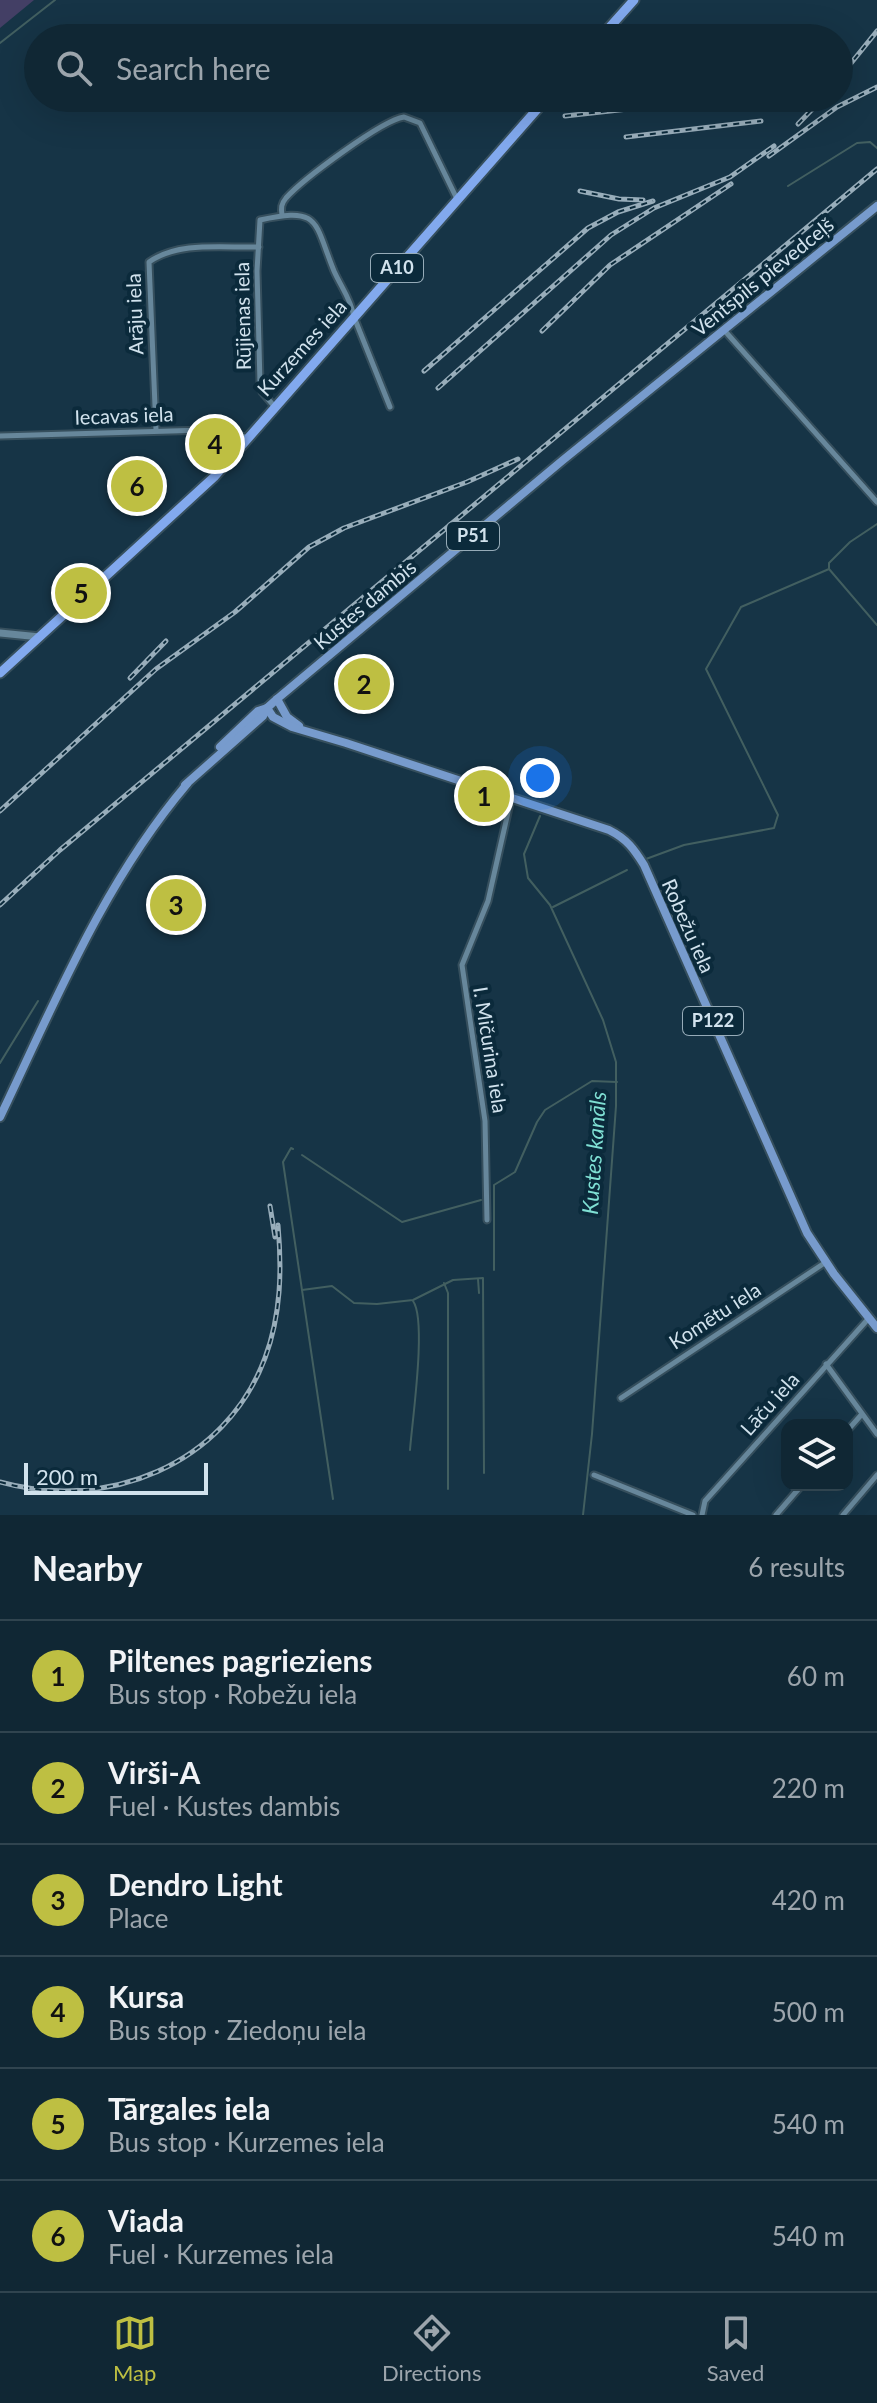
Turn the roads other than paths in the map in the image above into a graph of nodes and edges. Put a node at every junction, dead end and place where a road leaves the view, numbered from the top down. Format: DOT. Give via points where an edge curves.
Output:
graph roads {
  1 [pos="634,0"];
  2 [pos="613,24"];
  3 [pos="535,112"];
  4 [pos="457,199"];
  5 [pos="877,206"];
  6 [pos="282,215"];
  7 [pos="259,247"];
  8 [pos="354,317"];
  9 [pos="724,330"];
  10 [pos="670,373"];
  11 [pos="274,406"];
  12 [pos="390,407"];
  13 [pos="156,430"];
  14 [pos="219,431"];
  15 [pos="0,436"];
  16 [pos="249,438"];
  17 [pos="221,469"];
  18 [pos="877,502"];
  19 [pos="0,633"];
  20 [pos="40,637"];
  21 [pos="0,673"];
  22 [pos="277,699"];
  23 [pos="267,708"];
  24 [pos="303,729"];
  25 [pos="511,798"];
  26 [pos="0,1117"];
  27 [pos="487,1220"];
  28 [pos="826,1262"];
  29 [pos="869,1318"];
  30 [pos="877,1328"];
  31 [pos="826,1364"];
  32 [pos="621,1398"];
  33 [pos="862,1414"];
  34 [pos="853,1424"];
  35 [pos="877,1434"];
  36 [pos="594,1475"];
  37 [pos="877,1475"];
  38 [pos="797,1491"];
  39 [pos="702,1514"];
  40 [pos="693,1515"];
  41 [pos="776,1515"];
  42 [pos="843,1515"];
  1 -- 2 [label="highway"];
  3 -- 4 [label="highway, Kurzemes iela / A10"];
  4 -- 6 [label="street" via="420,123 404,117 386,123 303,183 284,200"];
  4 -- 8 [label="highway, Kurzemes iela / A10"];
  5 -- 9 [label="main road, Ventspils pievedceļš / P51"];
  6 -- 7 [label="street, Rūjienas iela" via="260,220"];
  6 -- 8 [label="street" via="313,221"];
  7 -- 11 [label="street, Rūjienas iela" via="260,383"];
  7 -- 13 [label="street, Arāju iela" via="176,249 149,262"];
  8 -- 11 [label="highway, Kurzemes iela / A10"];
  8 -- 12 [label="street"];
  9 -- 10 [label="main road, Ventspils pievedceļš / P51"];
  9 -- 18 [label="street"];
  10 -- 22 [label="main road, Kustes dambis / P51"];
  11 -- 16 [label="highway, Kurzemes iela / A10"];
  13 -- 14 [label="street, Iecavas iela"];
  13 -- 15 [label="street, Iecavas iela"];
  14 -- 16 [label="street, Iecavas iela"];
  14 -- 17 [label="street"];
  16 -- 17 [label="highway, Kurzemes iela / A10"];
  17 -- 20 [label="highway, Kurzemes iela / A10"];
  19 -- 20 [label="street"];
  20 -- 21 [label="highway, Kurzemes iela / A10"];
  22 -- 23 [label="main road, Kustes dambis"];
  22 -- 24 [label="main road" via="287,717"];
  23 -- 24 [label="main road, Robežu iela / P122" via="284,724"];
  23 -- 26 [label="main road, Kustes dambis" via="185,785 149,832 111,891"];
  24 -- 25 [label="main road, Robežu iela / P122"];
  25 -- 27 [label="street, I. Mičurina iela" via="488,901 462,965 485,1121"];
  25 -- 28 [label="main road, Robežu iela / P122" via="609,830 633,847 797,1213"];
  28 -- 29 [label="main road, Robežu iela / P122"];
  28 -- 32 [label="street, Komētu iela"];
  29 -- 30 [label="main road, Robežu iela / P122"];
  29 -- 31 [label="street, Lāču iela"];
  31 -- 33 [label="street"];
  31 -- 39 [label="street, Lāču iela" via="705,1501"];
  33 -- 34 [label="street"];
  33 -- 35 [label="street"];
  36 -- 40 [label="street"];
  37 -- 42 [label="street"];
  38 -- 41 [label="street"];
}
